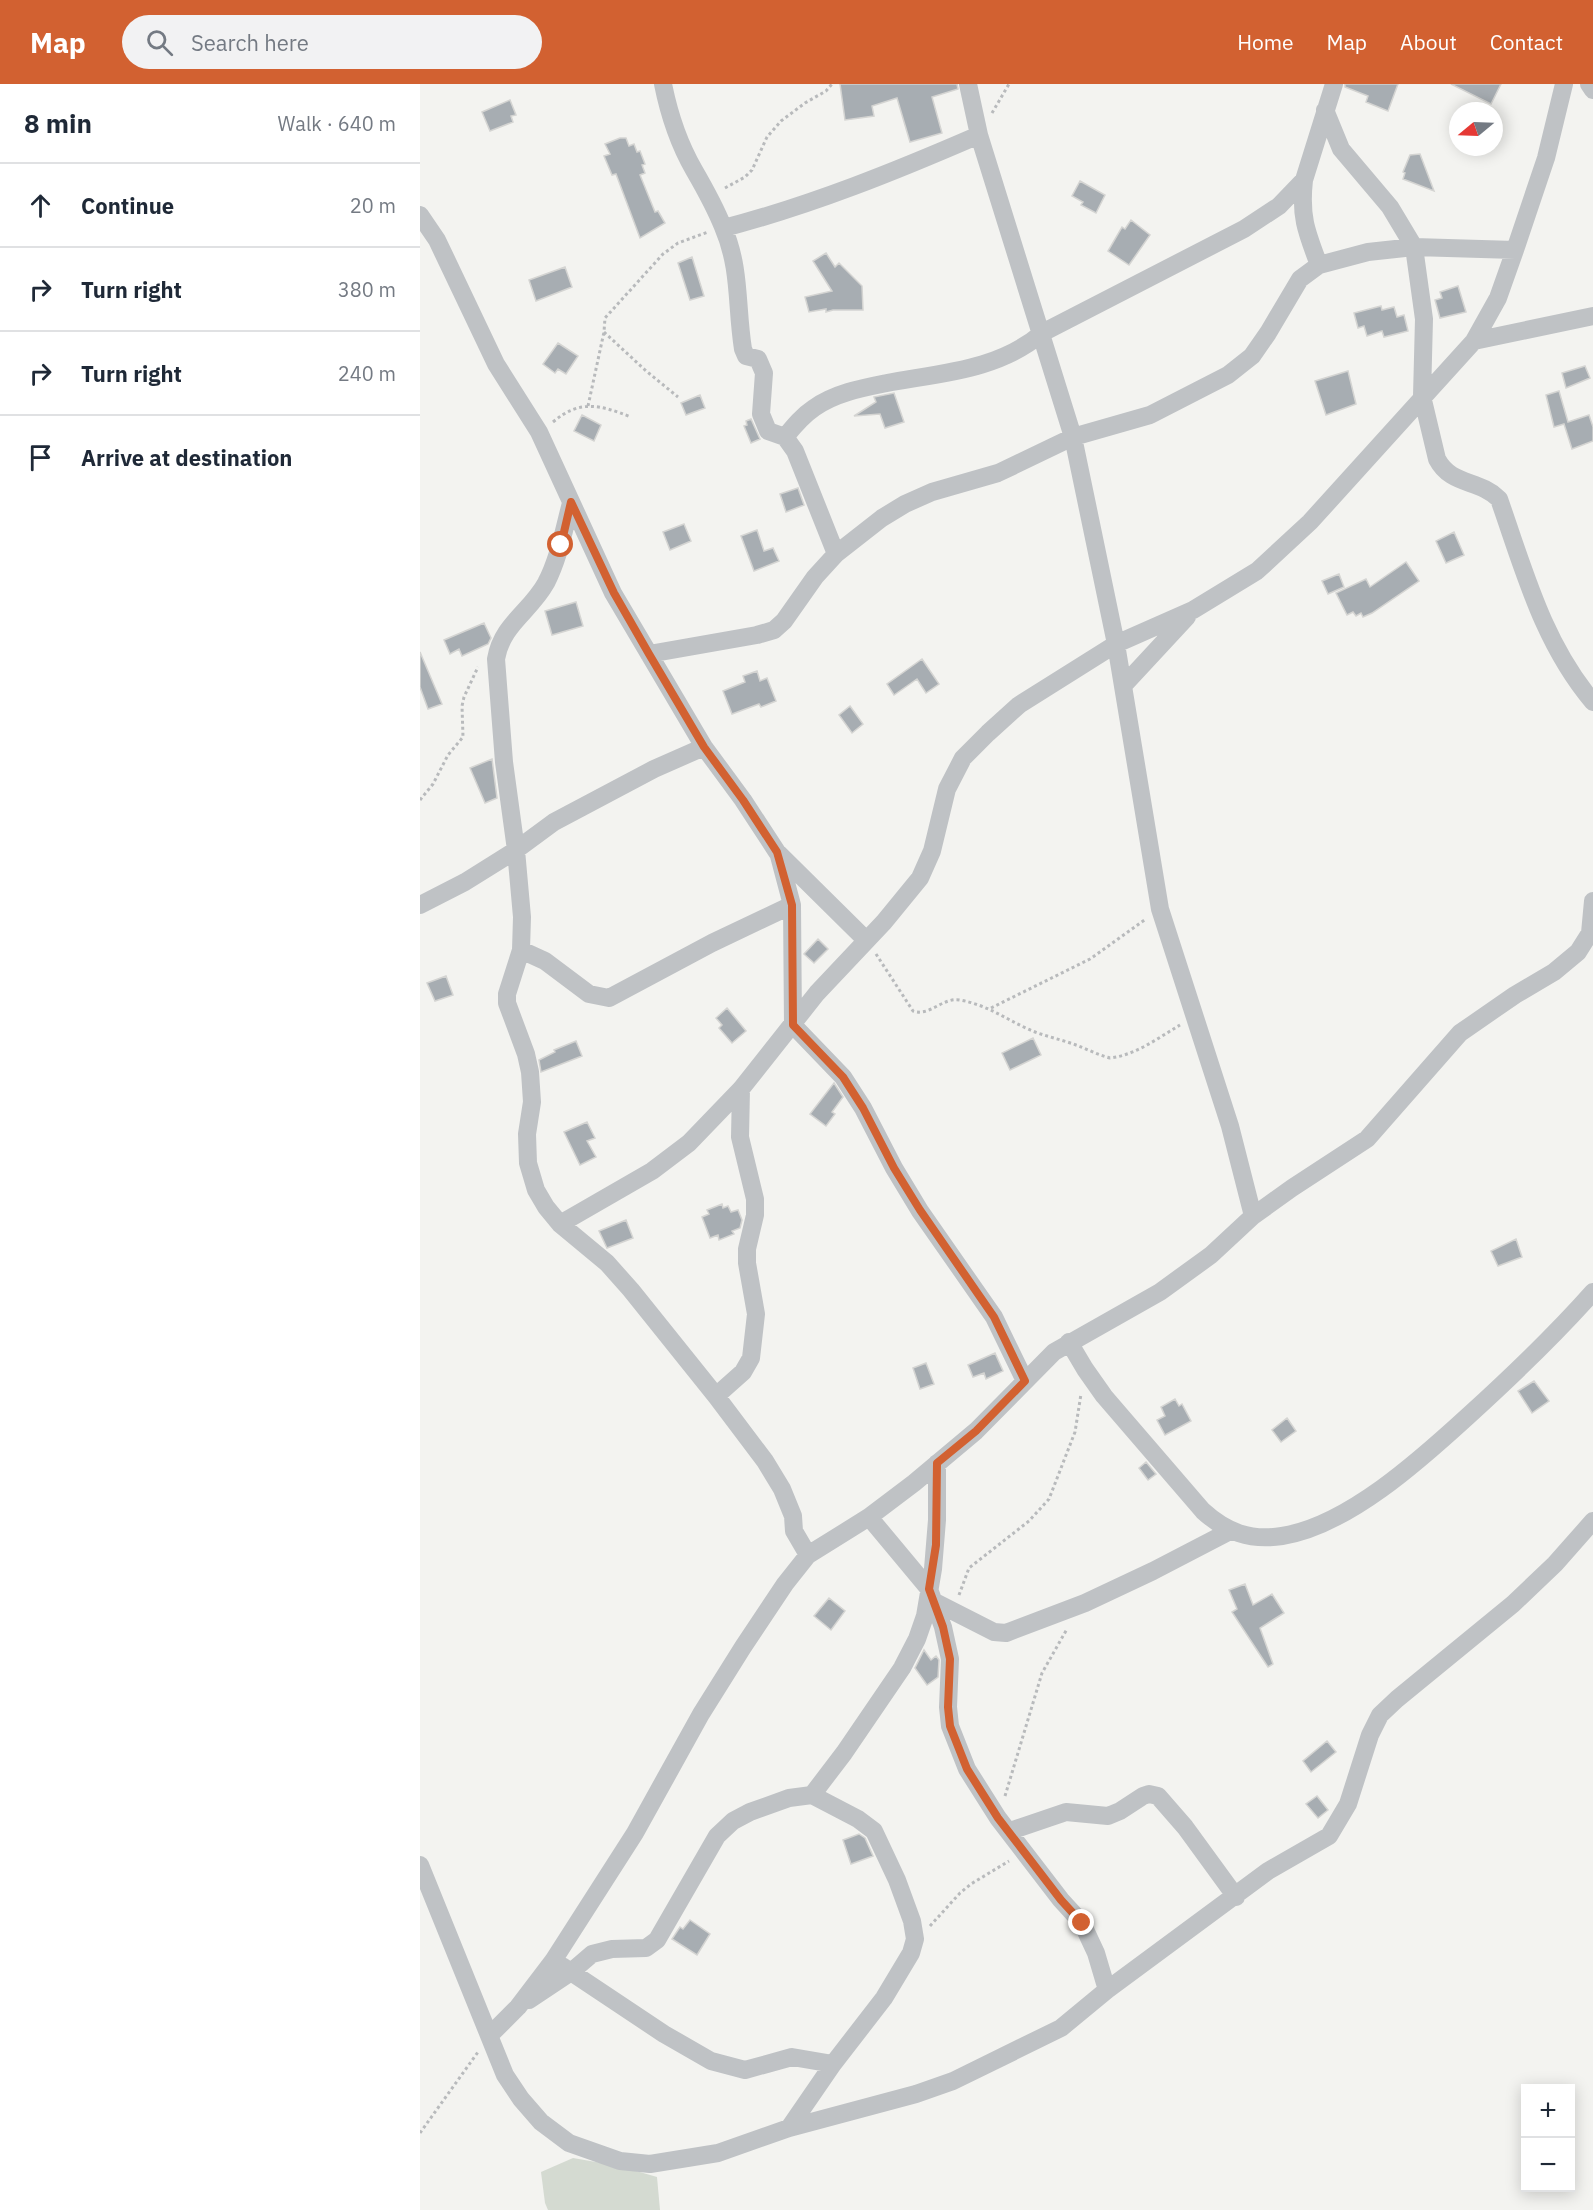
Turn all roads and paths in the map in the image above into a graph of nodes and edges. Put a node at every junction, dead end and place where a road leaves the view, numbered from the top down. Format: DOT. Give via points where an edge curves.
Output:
graph roads {
  1 [pos="663,84"];
  2 [pos="832,84"];
  3 [pos="968,84"];
  4 [pos="1009,84"];
  5 [pos="1334,84"];
  6 [pos="1564,84"];
  7 [pos="1589,84"];
  8 [pos="1593,90"];
  9 [pos="1325,110"];
  10 [pos="979,135"];
  11 [pos="1304,180"];
  12 [pos="710,195"];
  13 [pos="420,215"];
  14 [pos="724,228"];
  15 [pos="1414,247"];
  16 [pos="1515,250"];
  17 [pos="1320,265"];
  18 [pos="1593,316"];
  19 [pos="604,332"];
  20 [pos="1042,333"];
  21 [pos="1474,341"];
  22 [pos="1422,396"];
  23 [pos="678,397"];
  24 [pos="588,405"];
  25 [pos="631,417"];
  26 [pos="539,432"];
  27 [pos="785,437"];
  28 [pos="1073,437"];
  29 [pos="571,502"];
  30 [pos="836,554"];
  31 [pos="1193,610"];
  32 [pos="499,643"];
  33 [pos="1116,644"];
  34 [pos="649,654"];
  35 [pos="1123,686"];
  36 [pos="1593,702"];
  37 [pos="704,747"];
  38 [pos="420,800"];
  39 [pos="516,850"];
  40 [pos="777,852"];
  41 [pos="1593,901"];
  42 [pos="420,905"];
  43 [pos="792,905"];
  44 [pos="1160,909"];
  45 [pos="1592,935"];
  46 [pos="866,940"];
  47 [pos="521,950"];
  48 [pos="990,1008"];
  49 [pos="1194,1017"];
  50 [pos="793,1025"];
  51 [pos="741,1089"];
  52 [pos="1253,1216"];
  53 [pos="560,1224"];
  54 [pos="1593,1292"];
  55 [pos="1069,1342"];
  56 [pos="1085,1369"];
  57 [pos="1025,1381"];
  58 [pos="716,1396"];
  59 [pos="937,1463"];
  60 [pos="869,1517"];
  61 [pos="1593,1521"];
  62 [pos="1230,1531"];
  63 [pos="808,1555"];
  64 [pos="932,1596"];
  65 [pos="954,1611"];
  66 [pos="1068,1628"];
  67 [pos="812,1795"];
  68 [pos="1004,1825"];
  69 [pos="1029,1855"];
  70 [pos="420,1865"];
  71 [pos="1236,1897"];
  72 [pos="915,1939"];
  73 [pos="553,1961"];
  74 [pos="571,1972"];
  75 [pos="1107,1990"];
  76 [pos="518,2007"];
  77 [pos="489,2036"];
  78 [pos="832,2064"];
  79 [pos="789,2128"];
  80 [pos="420,2133"];
  1 -- 12 [label="street" via="678,136"];
  2 -- 12 [label="path" via="781,121 767,137 745,177"];
  3 -- 10 [label="street"];
  4 -- 10 [label="path"];
  5 -- 9 [label="street"];
  6 -- 16 [label="street" via="1546,158"];
  7 -- 8 [label="street"];
  9 -- 11 [label="street"];
  9 -- 15 [label="street" via="1341,149 1390,207"];
  10 -- 14 [label="street" via="837,194"];
  10 -- 20 [label="street"];
  11 -- 17 [label="street" via="1303,220"];
  11 -- 20 [label="street" via="1279,206 1244,229"];
  12 -- 14 [label="street"];
  13 -- 26 [label="street" via="437,240 496,364"];
  14 -- 19 [label="path" via="678,243 663,254 605,318"];
  14 -- 27 [label="street" via="739,288 743,349 747,356 758,359 764,373 762,419 768,431"];
  15 -- 16 [label="street"];
  15 -- 17 [label="street" via="1368,252"];
  15 -- 22 [label="street" via="1424,319"];
  16 -- 21 [label="street" via="1498,298"];
  17 -- 28 [label="street" via="1300,279 1252,356 1228,375 1150,415"];
  18 -- 21 [label="street"];
  19 -- 23 [label="path"];
  19 -- 24 [label="path"];
  20 -- 27 [label="street" via="1027,346 982,366 840,394 816,406"];
  20 -- 28 [label="street"];
  21 -- 22 [label="street"];
  22 -- 31 [label="street" via="1310,522 1257,571"];
  22 -- 36 [label="street" via="1433,449 1442,468 1454,478 1491,491 1498,498 1546,630 1574,679"];
  24 -- 25 [label="path"];
  24 -- 26 [label="path" via="566,411"];
  26 -- 29 [label="street"];
  27 -- 30 [label="street" via="805,472"];
  28 -- 30 [label="street" via="998,473 905,504"];
  28 -- 33 [label="street"];
  29 -- 32 [label="street" via="548,580"];
  29 -- 34 [label="street" via="614,593"];
  30 -- 34 [label="street" via="774,630"];
  31 -- 33 [label="street"];
  31 -- 35 [label="street"];
  32 -- 38 [label="path" via="476,669 464,697 461,741"];
  32 -- 39 [label="street" via="496,659 504,762"];
  33 -- 35 [label="street"];
  33 -- 46 [label="street" via="1019,705 963,758 948,789 932,851 920,878"];
  34 -- 37 [label="street"];
  35 -- 44 [label="street"];
  37 -- 39 [label="street" via="554,822"];
  37 -- 40 [label="street"];
  39 -- 42 [label="street"];
  39 -- 47 [label="street"];
  40 -- 43 [label="street"];
  40 -- 46 [label="street"];
  41 -- 45 [label="street"];
  43 -- 47 [label="street" via="609,998 589,994 545,961"];
  43 -- 50 [label="street"];
  44 -- 48 [label="path" via="1090,960"];
  44 -- 49 [label="street"];
  45 -- 52 [label="street" via="1554,972 1460,1034 1367,1138"];
  46 -- 48 [label="path" via="913,1011 929,1011 952,999"];
  46 -- 50 [label="street"];
  47 -- 53 [label="street" via="507,994 509,1011 531,1072 528,1163 536,1190"];
  48 -- 49 [label="path" via="1034,1032 1110,1058 1136,1050"];
  49 -- 52 [label="street" via="1230,1126"];
  50 -- 51 [label="street"];
  50 -- 57 [label="street" via="843,1077 904,1185 994,1317"];
  51 -- 53 [label="street" via="689,1143 652,1171"];
  51 -- 58 [label="street" via="740,1137 755,1199 747,1263 756,1314 751,1358 743,1372"];
  52 -- 55 [label="street" via="1211,1255 1160,1292"];
  53 -- 58 [label="street" via="607,1263"];
  54 -- 62 [label="street" via="1506,1382 1380,1490 1303,1531 1281,1536"];
  55 -- 56 [label="street"];
  55 -- 57 [label="street"];
  56 -- 62 [label="street" via="1203,1511"];
  56 -- 65 [label="path" via="1074,1432 1049,1499 1029,1521 969,1568"];
  57 -- 59 [label="street" via="976,1431"];
  58 -- 63 [label="street" via="782,1489 791,1509 794,1531"];
  59 -- 60 [label="street"];
  59 -- 64 [label="street"];
  60 -- 63 [label="street"];
  60 -- 64 [label="street"];
  61 -- 71 [label="street" via="1513,1604 1380,1715 1348,1804 1329,1836 1268,1871"];
  62 -- 65 [label="street" via="1153,1571 1006,1634 994,1632"];
  63 -- 73 [label="street" via="743,1647 635,1833"];
  64 -- 65 [label="street"];
  64 -- 67 [label="street" via="902,1668"];
  64 -- 68 [label="street" via="950,1659 950,1726 967,1769"];
  66 -- 68 [label="path" via="1042,1673"];
  67 -- 72 [label="street" via="874,1831 897,1880"];
  67 -- 74 [label="street" via="766,1806 733,1821 717,1836 675,1913 651,1946 600,1951 582,1960"];
  68 -- 69 [label="street"];
  68 -- 71 [label="street" via="1066,1812 1108,1816 1143,1796 1158,1796"];
  69 -- 72 [label="path" via="1007,1861 971,1884"];
  69 -- 75 [label="street" via="1089,1934"];
  70 -- 77 [label="street"];
  71 -- 75 [label="street"];
  72 -- 78 [label="street" via="884,1998"];
  73 -- 74 [label="street"];
  73 -- 76 [label="street"];
  74 -- 76 [label="street"];
  74 -- 78 [label="street" via="711,2061 745,2070 792,2057"];
  75 -- 79 [label="street" via="1061,2028 952,2081"];
  76 -- 77 [label="street"];
  77 -- 79 [label="street" via="505,2075 541,2122 569,2143 620,2162 650,2164 718,2153"];
  77 -- 80 [label="path"];
  78 -- 79 [label="street"];
}
